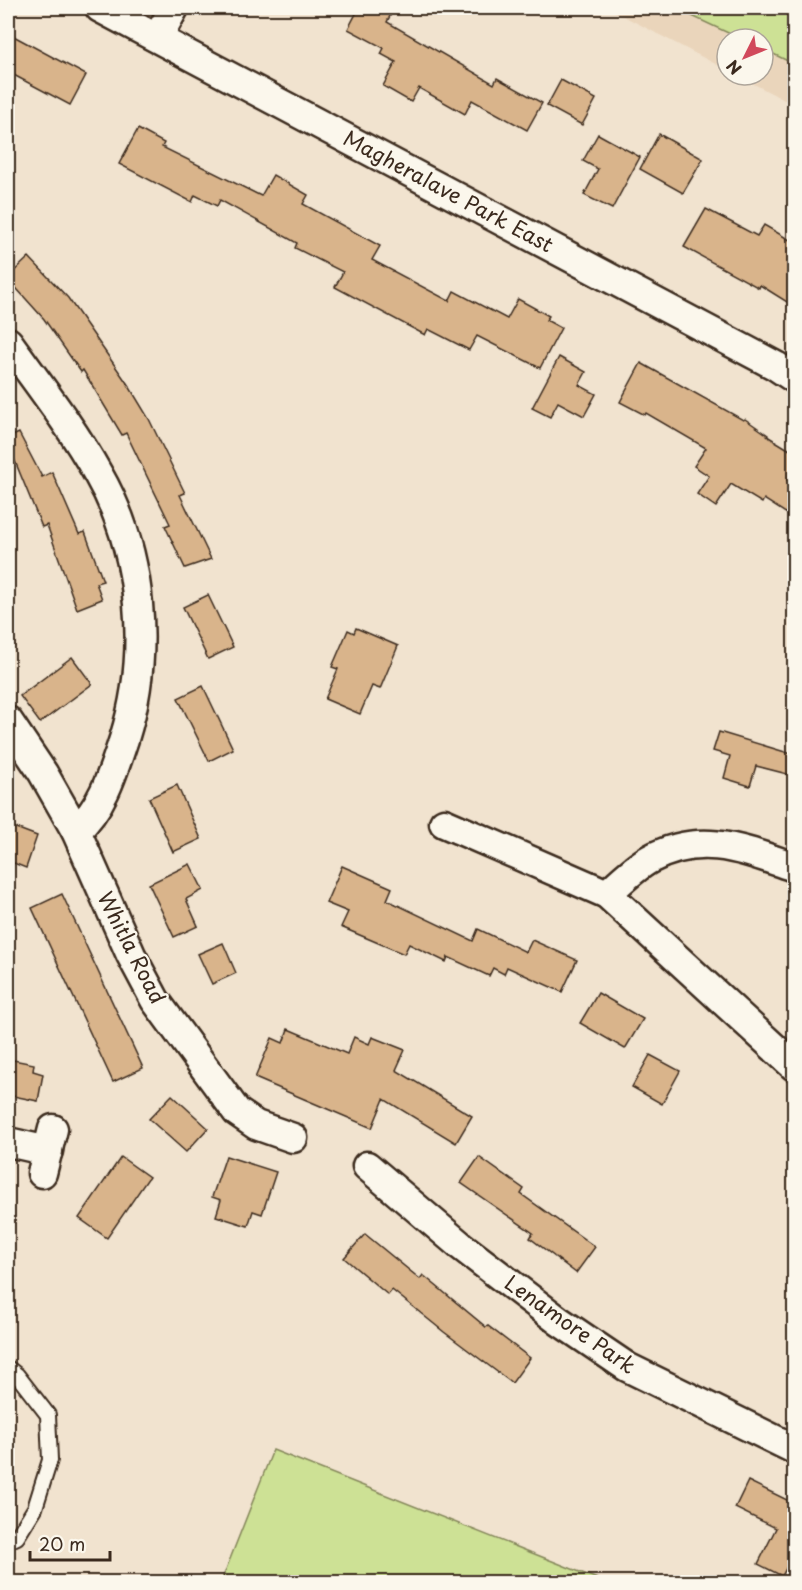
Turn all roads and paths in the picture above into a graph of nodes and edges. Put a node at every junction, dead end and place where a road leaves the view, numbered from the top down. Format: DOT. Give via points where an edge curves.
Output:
graph roads {
  1 [pos="100,8"];
  2 [pos="174,8"];
  3 [pos="158,37"];
  4 [pos="8,342"];
  5 [pos="795,378"];
  6 [pos="8,721"];
  7 [pos="444,823"];
  8 [pos="76,831"];
  9 [pos="795,867"];
  10 [pos="606,894"];
  11 [pos="795,1066"];
  12 [pos="293,1138"];
  13 [pos="8,1142"];
  14 [pos="48,1151"];
  15 [pos="367,1166"];
  16 [pos="8,1368"];
  17 [pos="795,1449"];
  18 [pos="8,1541"];
  1 -- 3 [label="street, Magheralave Park East"];
  2 -- 3 [label="street"];
  3 -- 5 [label="street, Magheralave Park East"];
  4 -- 8 [label="street" via="100,476 126,540 134,574 140,639 134,700 110,783"];
  6 -- 8 [label="street, Whitla Road"];
  7 -- 10 [label="street"];
  8 -- 12 [label="street, Whitla Road" via="130,955 162,1010 237,1112 256,1125"];
  9 -- 10 [label="street" via="708,843 679,846 649,859"];
  10 -- 11 [label="street"];
  13 -- 14 [label="street"];
  15 -- 17 [label="street, Lenamore Park" via="559,1322 627,1367"];
  16 -- 18 [label="lane" via="18,1375 48,1415 50,1460 35,1508 17,1538"];
}
